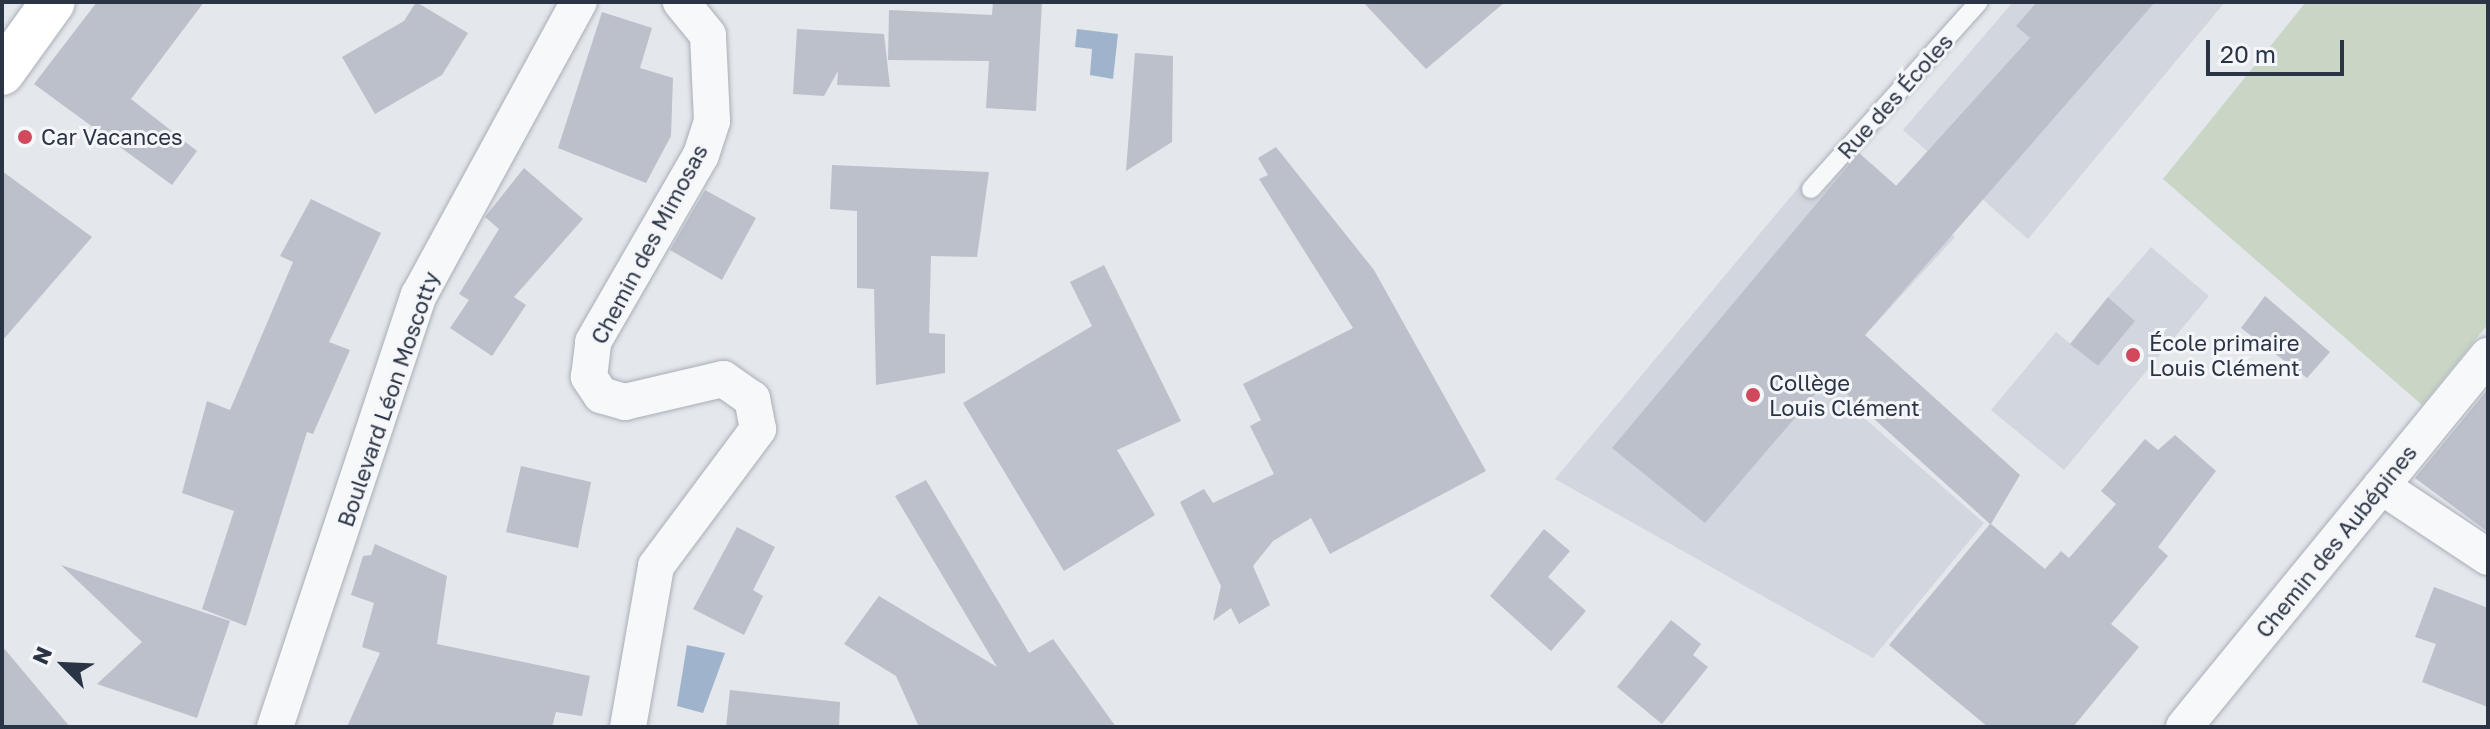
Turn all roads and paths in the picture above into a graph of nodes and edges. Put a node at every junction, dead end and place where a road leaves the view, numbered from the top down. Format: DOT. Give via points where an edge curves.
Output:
graph roads {
  1 [pos="53,2"];
  2 [pos="579,2"];
  3 [pos="681,2"];
  4 [pos="1979,2"];
  5 [pos="2,73"];
  6 [pos="1811,189"];
  7 [pos="2488,355"];
  8 [pos="2381,486"];
  9 [pos="2488,557"];
  10 [pos="275,727"];
  11 [pos="628,727"];
  12 [pos="2184,727"];
  1 -- 5 [label="main road"];
  2 -- 10 [label="street, Boulevard Léon Moscotty" via="419,295"];
  3 -- 11 [label="street, Chemin des Mimosas" via="708,35 712,121 701,155 593,342 589,377 601,395 625,402 723,379 752,399 758,429 656,566"];
  4 -- 6 [label="lane, Rue des Écoles"];
  7 -- 8 [label="street, Chemin des Aubépines"];
  8 -- 9 [label="street"];
  8 -- 12 [label="street, Chemin des Aubépines"];
}
